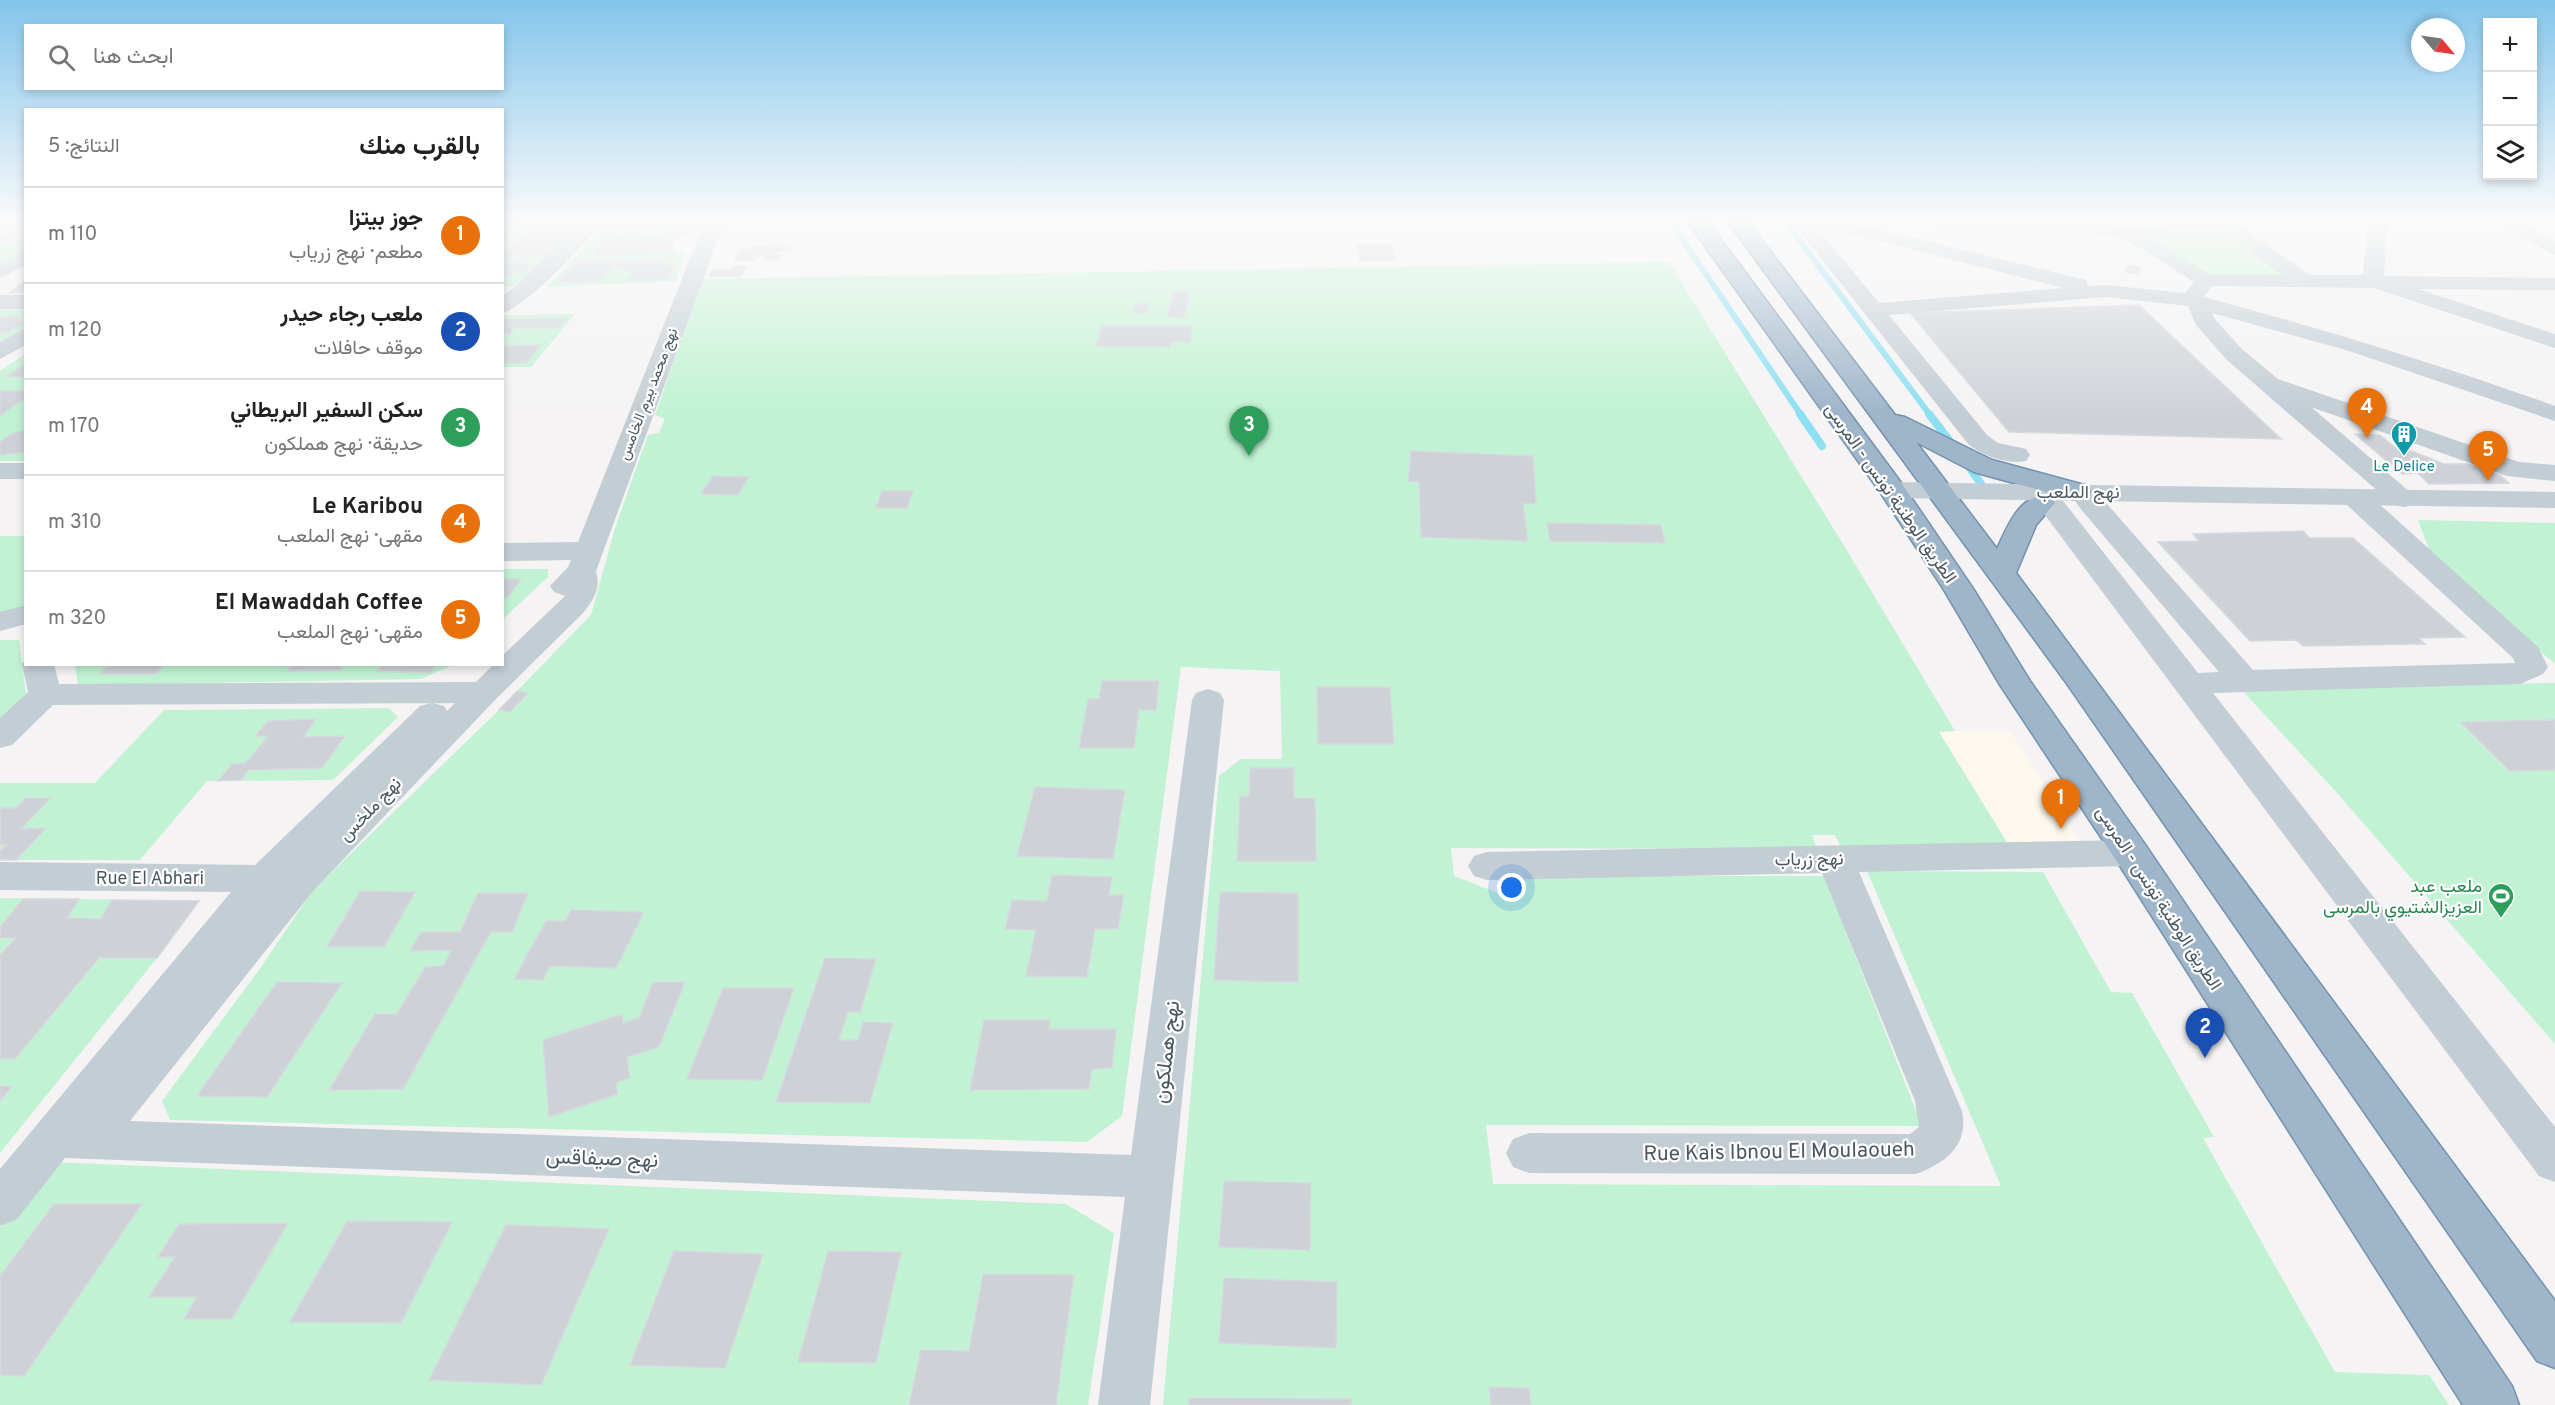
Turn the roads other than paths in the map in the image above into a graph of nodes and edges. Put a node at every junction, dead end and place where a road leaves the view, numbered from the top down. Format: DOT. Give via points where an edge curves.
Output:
graph roads {
  1 [pos="531,284"];
  2 [pos="691,284"];
  3 [pos="1742,284"];
  4 [pos="1785,284"];
  5 [pos="1851,284"];
  6 [pos="2076,284"];
  7 [pos="2186,284"];
  8 [pos="2284,284"];
  9 [pos="2381,284"];
  10 [pos="2529,284"];
  11 [pos="2555,284"];
  12 [pos="2106,291"];
  13 [pos="2198,294"];
  14 [pos="0,302"];
  15 [pos="24,302"];
  16 [pos="504,306"];
  17 [pos="1872,310"];
  18 [pos="24,336"];
  19 [pos="2555,341"];
  20 [pos="0,351"];
  21 [pos="2272,385"];
  22 [pos="2555,414"];
  23 [pos="1886,417"];
  24 [pos="2016,455"];
  25 [pos="0,471"];
  26 [pos="24,471"];
  27 [pos="2555,473"];
  28 [pos="1896,496"];
  29 [pos="1947,498"];
  30 [pos="2357,499"];
  31 [pos="2404,499"];
  32 [pos="2065,500"];
  33 [pos="2555,500"];
  34 [pos="504,552"];
  35 [pos="584,561"];
  36 [pos="2001,574"];
  37 [pos="24,615"];
  38 [pos="0,622"];
  39 [pos="504,644"];
  40 [pos="504,658"];
  41 [pos="494,666"];
  42 [pos="42,680"];
  43 [pos="2244,680"];
  44 [pos="475,682"];
  45 [pos="2190,684"];
  46 [pos="1208,700"];
  47 [pos="0,737"];
  48 [pos="2131,853"];
  49 [pos="1835,859"];
  50 [pos="1487,866"];
  51 [pos="0,876"];
  52 [pos="264,879"];
  53 [pos="301,880"];
  54 [pos="70,1139"];
  55 [pos="1529,1153"];
  56 [pos="2555,1162"];
  57 [pos="1151,1177"];
  58 [pos="0,1204"];
  59 [pos="2555,1343"];
  60 [pos="1124,1405"];
  61 [pos="2493,1405"];
  1 -- 16 [label="street"];
  2 -- 35 [label="street, نهج محمد بيرم الخامس"];
  3 -- 28 [label="highway, الطريق الوطنية تونس - المرسى"];
  4 -- 23 [label="highway, الطريق الوطنية تونس - المرسى"];
  5 -- 17 [label="street"];
  6 -- 12 [label="street"];
  7 -- 13 [label="street"];
  8 -- 13 [label="street"];
  9 -- 19 [label="street"];
  10 -- 11 [label="street"];
  12 -- 13 [label="street"];
  12 -- 17 [label="street"];
  13 -- 21 [label="street" via="2204,320"];
  13 -- 22 [label="street"];
  14 -- 15 [label="street"];
  17 -- 24 [label="street" via="1978,440 1989,448"];
  18 -- 20 [label="street"];
  21 -- 27 [label="street" via="2516,470"];
  21 -- 31 [label="street"];
  23 -- 29 [label="highway, الطريق الوطنية تونس - المرسى"];
  23 -- 32 [label="highway" via="1964,459"];
  25 -- 26 [label="street"];
  28 -- 29 [label="street, نهج الملعب"];
  28 -- 48 [label="highway, الطريق الوطنية تونس - المرسى" via="2016,685"];
  29 -- 32 [label="street, نهج الملعب"];
  29 -- 32 [label="street, نهج الملعب"];
  29 -- 36 [label="highway, الطريق الوطنية تونس - المرسى"];
  30 -- 31 [label="street, نهج الملعب"];
  30 -- 32 [label="street, نهج الملعب"];
  30 -- 43 [label="street" via="2527,654 2532,667 2520,674"];
  31 -- 33 [label="street, نهج الملعب"];
  32 -- 36 [label="highway" via="2023,523"];
  32 -- 43 [label="street"];
  32 -- 45 [label="street"];
  34 -- 35 [label="street"];
  35 -- 39 [label="street"];
  35 -- 40 [label="street, نهج ملخس" via="582,594"];
  36 -- 59 [label="highway, الطريق الوطنية تونس - المرسى"];
  37 -- 38 [label="street"];
  41 -- 44 [label="street, نهج ملخس"];
  42 -- 44 [label="street"];
  42 -- 47 [label="street"];
  43 -- 45 [label="street"];
  44 -- 52 [label="street, نهج ملخس"];
  44 -- 53 [label="street, نهج ملخس"];
  45 -- 56 [label="street"];
  46 -- 57 [label="street, نهج هملكون"];
  48 -- 49 [label="street, نهج زرياب"];
  48 -- 61 [label="highway, الطريق الوطنية تونس - المرسى"];
  49 -- 50 [label="street, نهج زرياب"];
  49 -- 55 [label="street, Rue Kais Ibnou El Moulaoueh" via="1937,1101 1943,1127 1936,1144 1916,1154"];
  51 -- 52 [label="street, Rue El Abhari"];
  52 -- 53 [label="street, Rue El Abhari"];
  52 -- 54 [label="street, نهج ملخس"];
  53 -- 54 [label="street, نهج ملخس"];
  54 -- 57 [label="street, نهج صيفاقس"];
  54 -- 58 [label="street, نهج ملخس"];
  57 -- 60 [label="street, نهج هملكون"];
}
